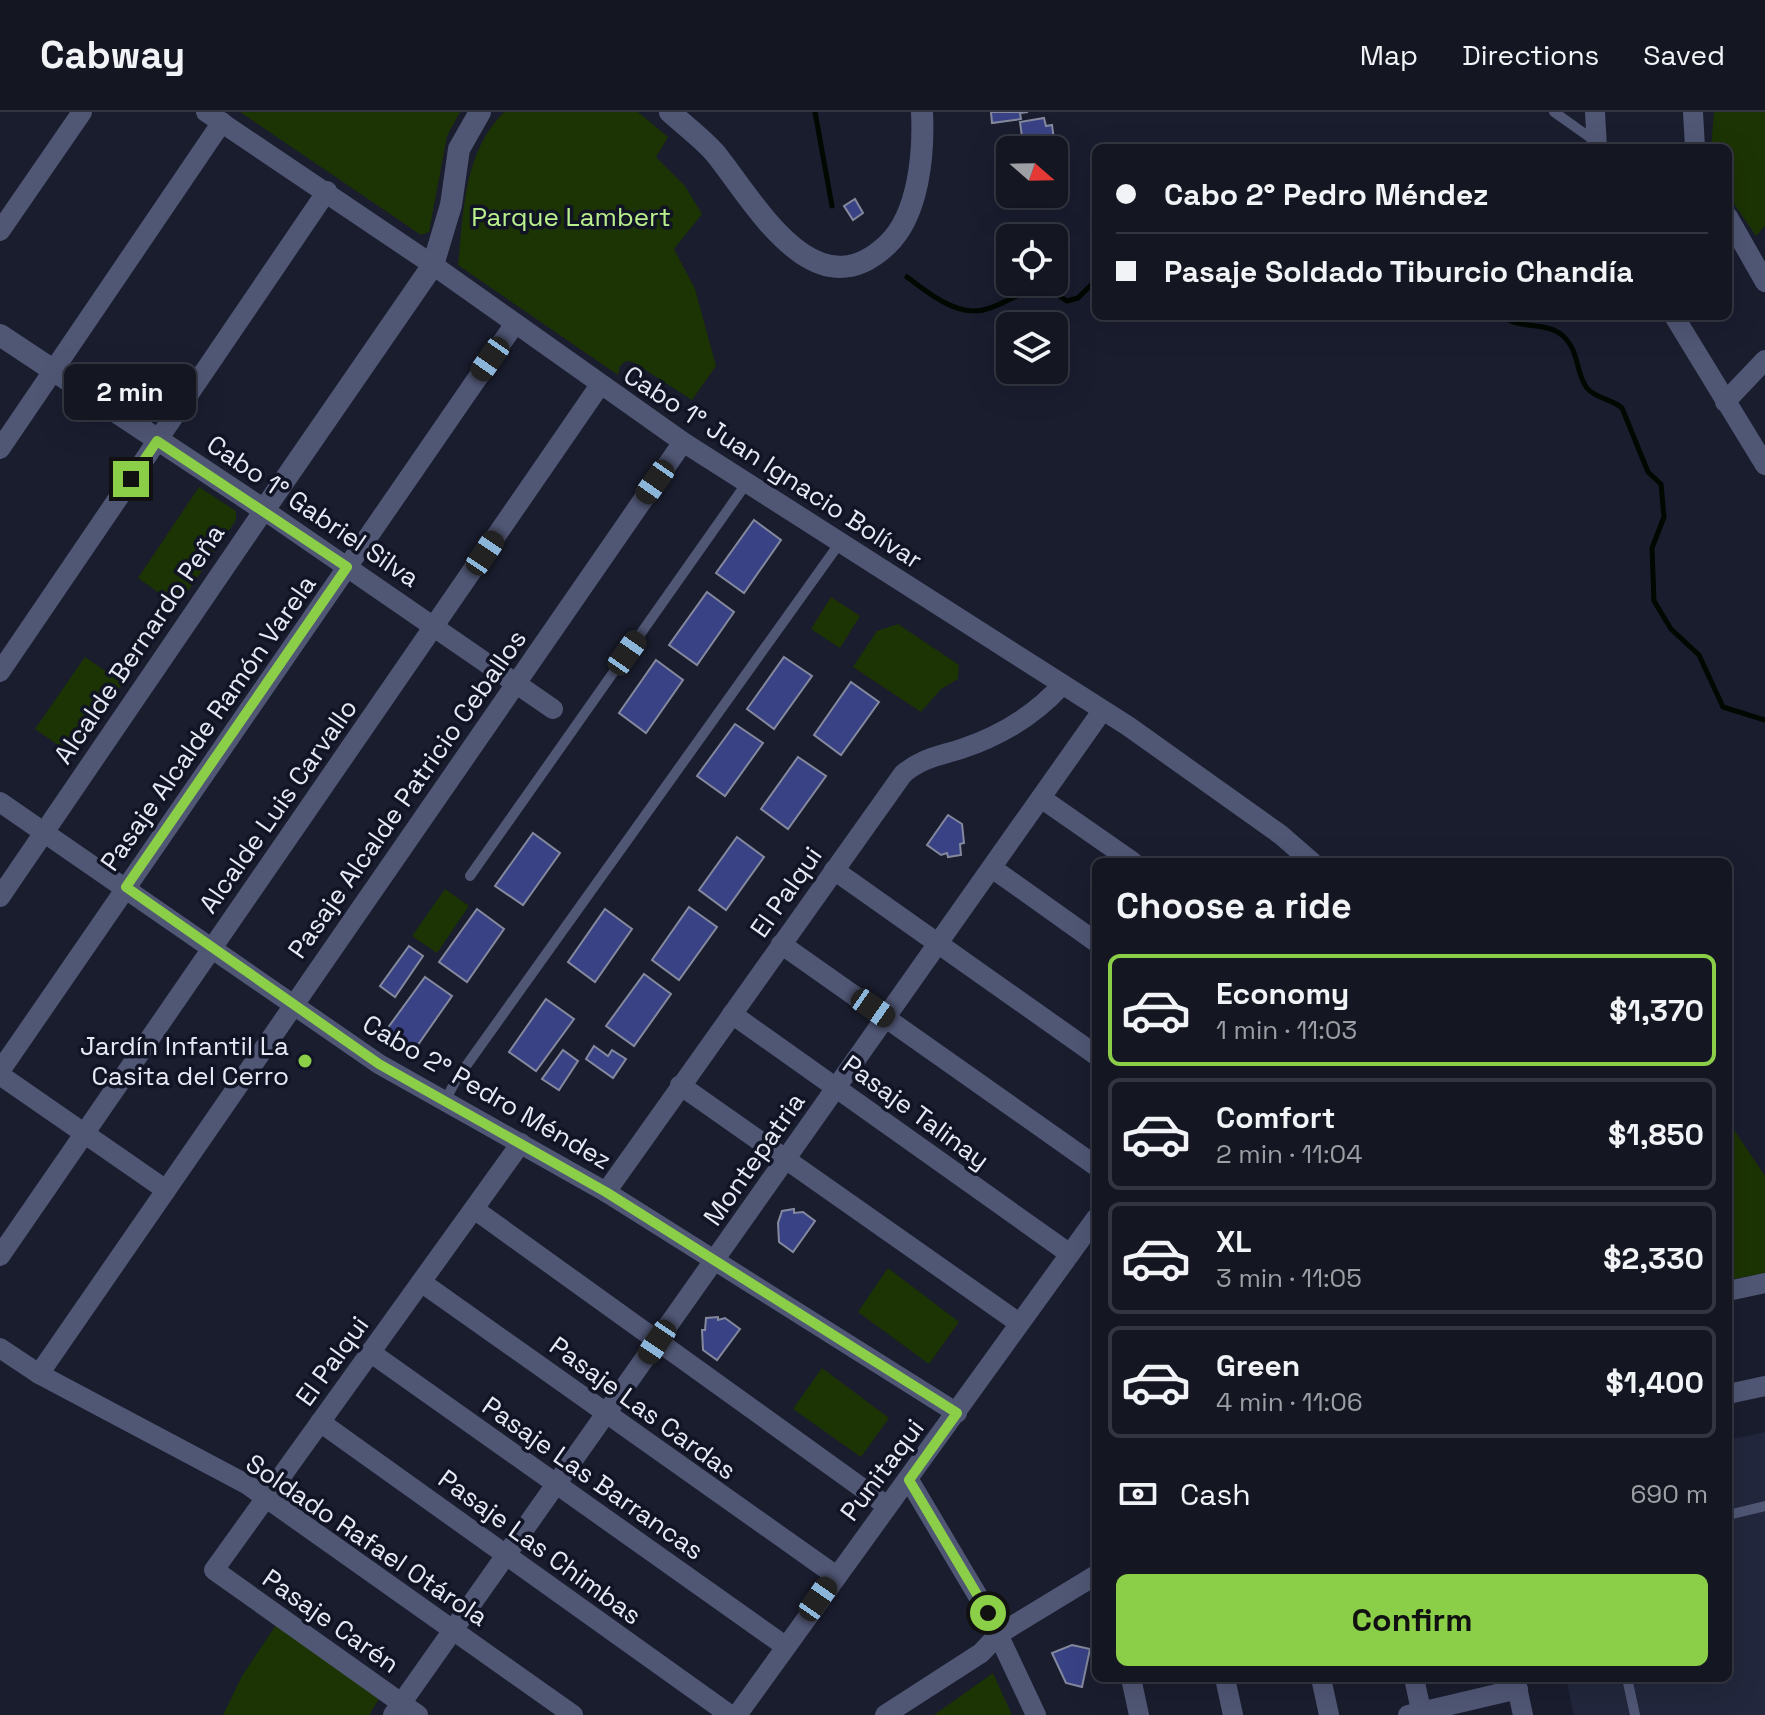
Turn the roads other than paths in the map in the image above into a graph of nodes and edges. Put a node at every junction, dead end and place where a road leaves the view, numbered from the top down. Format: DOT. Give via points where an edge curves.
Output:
graph roads {
  1 [pos="82,112"];
  2 [pos="480,112"];
  3 [pos="670,112"];
  4 [pos="922,112"];
  5 [pos="1554,112"];
  6 [pos="1595,112"];
  7 [pos="1693,112"];
  8 [pos="214,117"];
  9 [pos="1596,144"];
  10 [pos="1695,144"];
  11 [pos="327,191"];
  12 [pos="1732,224"];
  13 [pos="0,231"];
  14 [pos="433,265"];
  15 [pos="1765,282"];
  16 [pos="1676,320"];
  17 [pos="514,325"];
  18 [pos="0,335"];
  19 [pos="1765,360"];
  20 [pos="53,370"];
  21 [pos="600,385"];
  22 [pos="1725,402"];
  23 [pos="157,441"];
  24 [pos="683,442"];
  25 [pos="0,449"];
  26 [pos="1765,465"];
  27 [pos="746,484"];
  28 [pos="264,510"];
  29 [pos="839,544"];
  30 [pos="347,567"];
  31 [pos="434,626"];
  32 [pos="0,672"];
  33 [pos="515,682"];
  34 [pos="1062,685"];
  35 [pos="553,709"];
  36 [pos="1102,711"];
  37 [pos="1041,798"];
  38 [pos="0,802"];
  39 [pos="45,832"];
  40 [pos="1127,858"];
  41 [pos="1307,858"];
  42 [pos="992,868"];
  43 [pos="834,870"];
  44 [pos="470,876"];
  45 [pos="126,887"];
  46 [pos="0,897"];
  47 [pos="1092,939"];
  48 [pos="781,944"];
  49 [pos="938,944"];
  50 [pos="212,948"];
  51 [pos="293,1005"];
  52 [pos="732,1014"];
  53 [pos="886,1017"];
  54 [pos="1092,1052"];
  55 [pos="0,1073"];
  56 [pos="680,1085"];
  57 [pos="837,1087"];
  58 [pos="444,1103"];
  59 [pos="84,1134"];
  60 [pos="521,1143"];
  61 [pos="786,1158"];
  62 [pos="1092,1163"];
  63 [pos="166,1190"];
  64 [pos="606,1192"];
  65 [pos="474,1209"];
  66 [pos="1092,1224"];
  67 [pos="1070,1254"];
  68 [pos="0,1256"];
  69 [pos="714,1262"];
  70 [pos="421,1282"];
  71 [pos="1765,1283"];
  72 [pos="1732,1290"];
  73 [pos="1019,1323"];
  74 [pos="657,1342"];
  75 [pos="0,1348"];
  76 [pos="370,1352"];
  77 [pos="39,1374"];
  78 [pos="1765,1386"];
  79 [pos="1732,1393"];
  80 [pos="957,1413"];
  81 [pos="607,1414"];
  82 [pos="320,1422"];
  83 [pos="909,1480"];
  84 [pos="558,1485"];
  85 [pos="267,1497"];
  86 [pos="887,1506"];
  87 [pos="1765,1506"];
  88 [pos="1732,1514"];
  89 [pos="508,1556"];
  90 [pos="214,1570"];
  91 [pos="835,1575"];
  92 [pos="1092,1577"];
  93 [pos="453,1629"];
  94 [pos="999,1634"];
  95 [pos="785,1646"];
  96 [pos="1132,1682"];
  97 [pos="1226,1682"];
  98 [pos="1322,1682"];
  99 [pos="1414,1682"];
  100 [pos="1628,1682"];
  101 [pos="1517,1684"];
  102 [pos="404,1711"];
  103 [pos="1417,1714"];
  104 [pos="573,1715"];
  105 [pos="730,1715"];
  106 [pos="737,1715"];
  107 [pos="885,1715"];
  108 [pos="1036,1715"];
  109 [pos="1139,1715"];
  110 [pos="1233,1715"];
  111 [pos="1329,1715"];
  112 [pos="1523,1715"];
  113 [pos="1635,1715"];
  1 -- 13 [label="street"];
  2 -- 14 [label="street, Alcalde Bernardo Peña" via="459,149 451,205"];
  3 -- 4 [label="street" via="712,150 788,246 810,260 836,266 873,256 897,233 919,171"];
  5 -- 9 [label="lane"];
  6 -- 9 [label="street"];
  7 -- 10 [label="street"];
  8 -- 11 [label="street, Cabo 1° Juan Ignacio Bolívar"];
  8 -- 20 [label="street"];
  11 -- 14 [label="street, Cabo 1° Juan Ignacio Bolívar"];
  11 -- 23 [label="street"];
  12 -- 15 [label="street"];
  14 -- 17 [label="street, Cabo 1° Juan Ignacio Bolívar"];
  14 -- 28 [label="street, Alcalde Bernardo Peña"];
  16 -- 22 [label="street"];
  17 -- 21 [label="street, Cabo 1° Juan Ignacio Bolívar"];
  17 -- 30 [label="street, Pasaje Alcalde Ramón Varela"];
  18 -- 20 [label="street, Cabo 1° Gabriel Silva"];
  19 -- 22 [label="street"];
  20 -- 23 [label="street, Cabo 1° Gabriel Silva"];
  20 -- 25 [label="street"];
  21 -- 24 [label="street, Cabo 1° Juan Ignacio Bolívar"];
  21 -- 31 [label="street, Alcalde Luis Carvallo"];
  22 -- 26 [label="street"];
  23 -- 28 [label="street, Cabo 1° Gabriel Silva"];
  23 -- 32 [label="street"];
  24 -- 27 [label="street, Cabo 1° Juan Ignacio Bolívar"];
  24 -- 33 [label="street, Pasaje Alcalde Patricio Ceballos"];
  27 -- 29 [label="street, Cabo 1° Juan Ignacio Bolívar"];
  27 -- 44 [label="lane"];
  28 -- 30 [label="street, Cabo 1° Gabriel Silva"];
  28 -- 39 [label="street, Alcalde Bernardo Peña"];
  29 -- 34 [label="street, Cabo 1° Juan Ignacio Bolívar"];
  29 -- 58 [label="lane"];
  30 -- 31 [label="street, Cabo 1° Gabriel Silva"];
  30 -- 45 [label="street, Pasaje Alcalde Ramón Varela"];
  31 -- 33 [label="street, Cabo 1° Gabriel Silva"];
  31 -- 50 [label="street, Alcalde Luis Carvallo"];
  33 -- 35 [label="street, Cabo 1° Gabriel Silva"];
  33 -- 51 [label="street, Pasaje Alcalde Patricio Ceballos"];
  34 -- 36 [label="street, Cabo 1° Juan Ignacio Bolívar"];
  34 -- 43 [label="street, El Palqui" via="1041,707 1003,731 913,766"];
  36 -- 37 [label="street, Montepatria"];
  36 -- 41 [label="street, Cabo 1° Juan Ignacio Bolívar" via="1270,826"];
  37 -- 40 [label="street"];
  37 -- 42 [label="street, Montepatria"];
  38 -- 39 [label="street, Cabo 2° Pedro Méndez"];
  39 -- 45 [label="street, Cabo 2° Pedro Méndez"];
  39 -- 46 [label="street, Alcalde Bernardo Peña"];
  42 -- 47 [label="street"];
  42 -- 49 [label="street, Montepatria"];
  43 -- 48 [label="street, El Palqui"];
  43 -- 49 [label="street"];
  45 -- 50 [label="street, Cabo 2° Pedro Méndez"];
  45 -- 55 [label="street, Pasaje Alcalde Ramón Varela"];
  48 -- 52 [label="street, El Palqui"];
  48 -- 53 [label="street"];
  49 -- 53 [label="street, Montepatria"];
  49 -- 54 [label="street"];
  50 -- 51 [label="street, Cabo 2° Pedro Méndez"];
  50 -- 59 [label="street, Alcalde Luis Carvallo"];
  51 -- 58 [label="street, Cabo 2° Pedro Méndez"];
  51 -- 63 [label="street, Pasaje Alcalde Patricio Ceballos"];
  52 -- 56 [label="street, El Palqui"];
  52 -- 57 [label="street, Pasaje Talinay"];
  53 -- 57 [label="street, Montepatria"];
  53 -- 62 [label="street"];
  55 -- 59 [label="street"];
  56 -- 61 [label="street"];
  56 -- 64 [label="street, El Palqui"];
  57 -- 61 [label="street, Montepatria"];
  57 -- 67 [label="street, Pasaje Talinay"];
  58 -- 60 [label="street, Cabo 2° Pedro Méndez"];
  59 -- 63 [label="street"];
  59 -- 68 [label="street, Alcalde Luis Carvallo"];
  60 -- 64 [label="street, Cabo 2° Pedro Méndez"];
  60 -- 65 [label="street, El Palqui"];
  61 -- 69 [label="street, Montepatria"];
  61 -- 73 [label="street"];
  63 -- 77 [label="street, Pasaje Alcalde Patricio Ceballos"];
  64 -- 69 [label="street, Cabo 2° Pedro Méndez"];
  65 -- 70 [label="street, El Palqui"];
  65 -- 74 [label="street"];
  66 -- 67 [label="street, Punitaqui"];
  67 -- 73 [label="street, Punitaqui"];
  69 -- 74 [label="street, Montepatria"];
  69 -- 80 [label="street, Cabo 2° Pedro Méndez"];
  70 -- 76 [label="street, El Palqui"];
  70 -- 81 [label="street, Pasaje Las Cardas"];
  71 -- 72 [label="street"];
  73 -- 80 [label="street, Punitaqui"];
  74 -- 81 [label="street, Montepatria"];
  74 -- 86 [label="street"];
  75 -- 77 [label="street, Soldado Rafael Otárola"];
  76 -- 82 [label="street, El Palqui"];
  76 -- 84 [label="street, Pasaje Las Barrancas"];
  77 -- 85 [label="street, Soldado Rafael Otárola"];
  78 -- 79 [label="street"];
  80 -- 83 [label="street, Punitaqui"];
  81 -- 84 [label="street, Montepatria"];
  81 -- 91 [label="street, Pasaje Las Cardas"];
  82 -- 85 [label="street, El Palqui"];
  82 -- 89 [label="street, Pasaje Las Chimbas"];
  83 -- 86 [label="street, Punitaqui"];
  83 -- 94 [label="street"];
  84 -- 89 [label="street, Montepatria"];
  84 -- 95 [label="street, Pasaje Las Barrancas"];
  85 -- 90 [label="street, El Palqui"];
  85 -- 93 [label="street, Soldado Rafael Otárola"];
  86 -- 91 [label="street, Punitaqui"];
  87 -- 88 [label="lane"];
  89 -- 93 [label="street, Montepatria"];
  89 -- 105 [label="street, Pasaje Las Chimbas"];
  90 -- 102 [label="street, Pasaje Carén"];
  91 -- 95 [label="street, Punitaqui"];
  92 -- 94 [label="street"];
  93 -- 102 [label="street, Montepatria"];
  93 -- 104 [label="street, Soldado Rafael Otárola"];
  94 -- 107 [label="street" via="981,1653"];
  94 -- 108 [label="street"];
  95 -- 106 [label="street, Punitaqui"];
  96 -- 109 [label="street"];
  97 -- 110 [label="street"];
  98 -- 111 [label="street"];
  99 -- 103 [label="street"];
  100 -- 113 [label="lane"];
  101 -- 103 [label="street"];
  101 -- 112 [label="street"];
}
